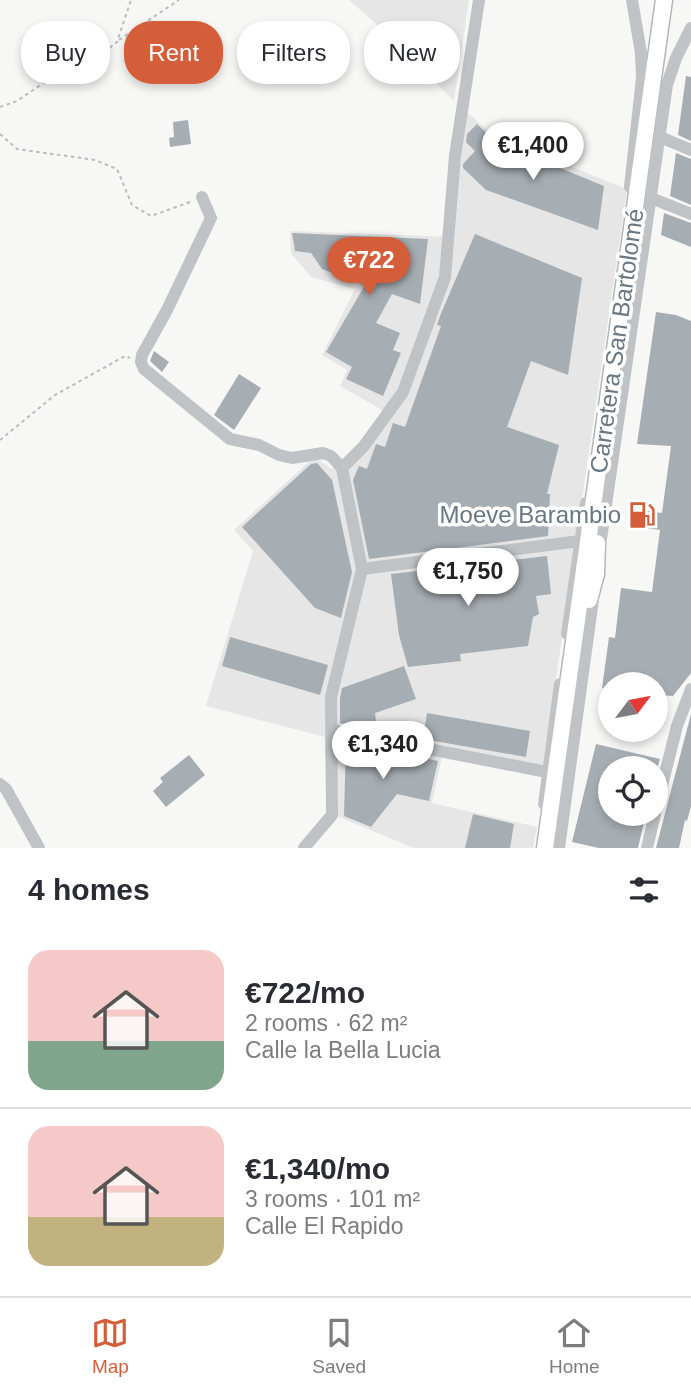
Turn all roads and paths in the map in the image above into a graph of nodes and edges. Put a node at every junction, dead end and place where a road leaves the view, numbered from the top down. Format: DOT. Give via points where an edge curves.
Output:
graph roads {
  1 [pos="131,0"];
  2 [pos="179,0"];
  3 [pos="479,0"];
  4 [pos="632,0"];
  5 [pos="664,0"];
  6 [pos="670,0"];
  7 [pos="691,28"];
  8 [pos="687,40"];
  9 [pos="117,42"];
  10 [pos="0,107"];
  11 [pos="0,134"];
  12 [pos="660,136"];
  13 [pos="691,150"];
  14 [pos="202,197"];
  15 [pos="651,198"];
  16 [pos="691,214"];
  17 [pos="141,362"];
  18 [pos="0,440"];
  19 [pos="342,468"];
  20 [pos="599,506"];
  21 [pos="580,541"];
  22 [pos="362,569"];
  23 [pos="596,573"];
  24 [pos="579,652"];
  25 [pos="691,689"];
  26 [pos="331,730"];
  27 [pos="668,762"];
  28 [pos="547,772"];
  29 [pos="0,784"];
  30 [pos="652,826"];
  31 [pos="39,848"];
  32 [pos="304,848"];
  33 [pos="538,848"];
  34 [pos="556,848"];
  35 [pos="647,848"];
  1 -- 9 [label="path"];
  2 -- 9 [label="path"];
  3 -- 19 [label="street" via="455,156 445,277 403,392"];
  4 -- 21 [label="street, Carretera San Bartolomé" via="642,78"];
  5 -- 34 [label="main road, Carretera San Bartolomé"];
  6 -- 20 [label="main road, Carretera San Bartolomé"];
  7 -- 8 [label="street, Carretera San Bartolomé"];
  8 -- 12 [label="street, Carretera San Bartolomé" via="667,85"];
  9 -- 10 [label="path"];
  11 -- 14 [label="path" via="17,149 95,160 117,169 132,205 150,216"];
  12 -- 13 [label="street"];
  12 -- 15 [label="street, Carretera San Bartolomé"];
  14 -- 17 [label="street" via="211,218"];
  15 -- 16 [label="street"];
  15 -- 23 [label="street, Carretera San Bartolomé"];
  17 -- 18 [label="path" via="125,356 55,395"];
  17 -- 19 [label="street" via="230,439 292,458 323,453"];
  19 -- 22 [label="street"];
  20 -- 23 [label="main road"];
  20 -- 24 [label="main road, Carretera San Bartolomé"];
  21 -- 22 [label="street"];
  21 -- 28 [label="street, Carretera San Bartolomé"];
  22 -- 26 [label="street" via="331,698"];
  23 -- 24 [label="main road"];
  23 -- 34 [label="street, Carretera San Bartolomé"];
  24 -- 34 [label="main road, Carretera San Bartolomé"];
  25 -- 27 [label="street"];
  26 -- 28 [label="street"];
  26 -- 32 [label="street" via="332,815"];
  28 -- 33 [label="street, Carretera San Bartolomé"];
  29 -- 31 [label="street"];
  30 -- 35 [label="street"];
}
